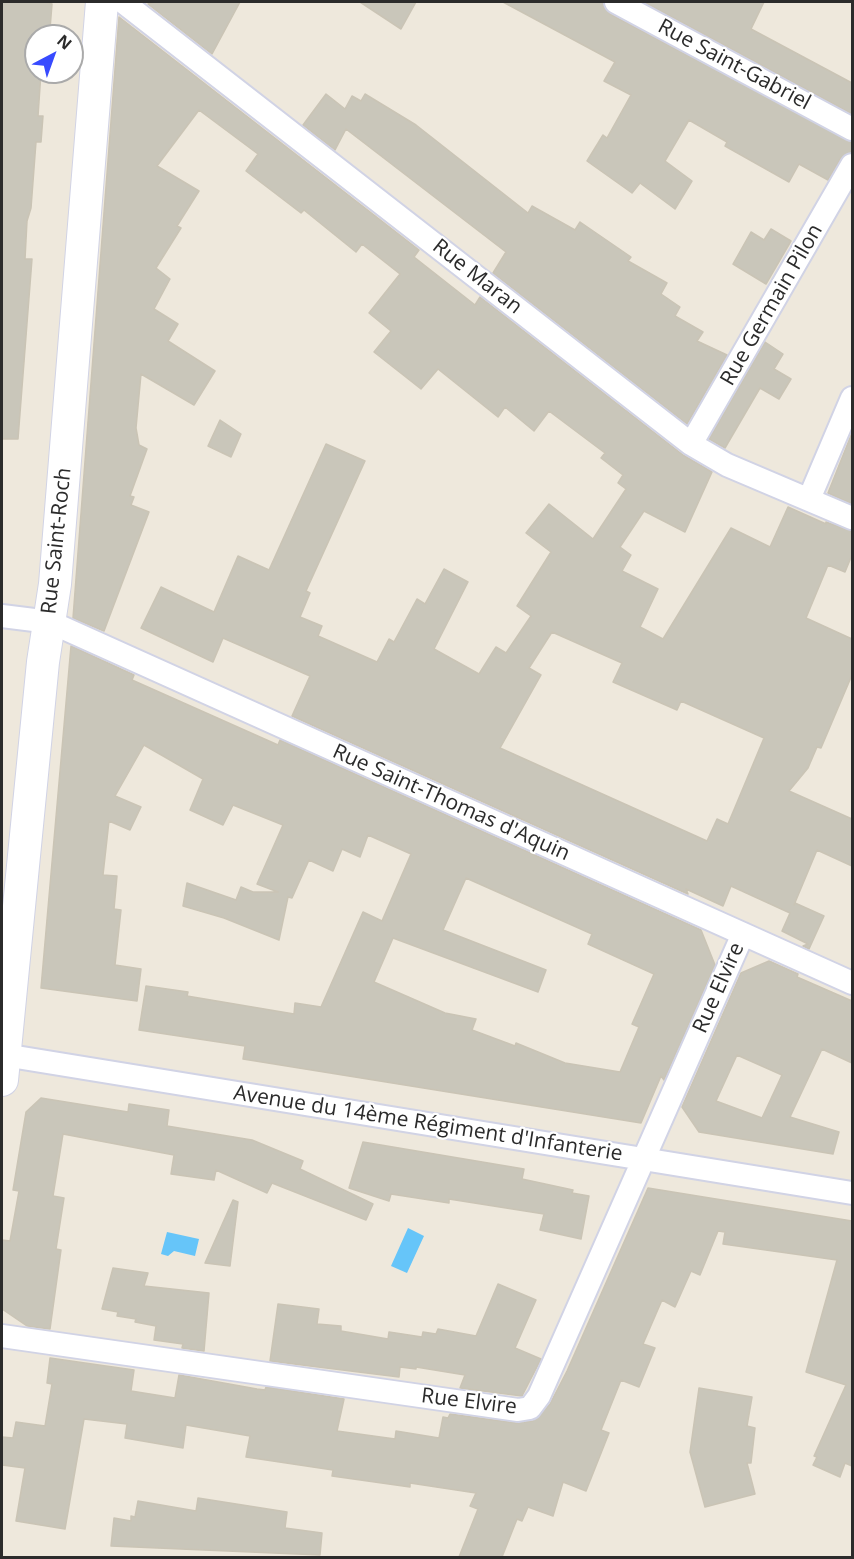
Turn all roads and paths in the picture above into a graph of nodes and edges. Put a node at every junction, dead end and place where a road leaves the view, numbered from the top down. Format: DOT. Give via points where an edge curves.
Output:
graph roads {
  1 [pos="102,2"];
  2 [pos="123,2"];
  3 [pos="616,2"];
  4 [pos="852,129"];
  5 [pos="852,165"];
  6 [pos="852,398"];
  7 [pos="691,444"];
  8 [pos="809,499"];
  9 [pos="852,518"];
  10 [pos="2,616"];
  11 [pos="50,622"];
  12 [pos="743,934"];
  13 [pos="852,983"];
  14 [pos="3,1067"];
  15 [pos="646,1158"];
  16 [pos="852,1193"];
  17 [pos="2,1336"];
  1 -- 11 [label="street, Rue Saint-Roch"];
  2 -- 7 [label="street, Rue Maran"];
  3 -- 4 [label="street, Rue Saint-Gabriel"];
  5 -- 7 [label="street, Rue Germain Pilon"];
  6 -- 8 [label="street"];
  7 -- 8 [label="street, Rue Maran" via="727,465"];
  8 -- 9 [label="street, Rue Maran"];
  10 -- 11 [label="street, Rue Saint-Thomas d'Aquin"];
  11 -- 12 [label="street, Rue Saint-Thomas d'Aquin"];
  11 -- 14 [label="street, Rue Saint-Roch"];
  12 -- 13 [label="street, Rue Saint-Thomas d'Aquin"];
  12 -- 15 [label="street, Rue Elvire"];
  14 -- 15 [label="street, Avenue du 14ème Régiment d'Infanterie"];
  15 -- 16 [label="street, Avenue du 14ème Régiment d'Infanterie"];
  15 -- 17 [label="street, Rue Elvire" via="539,1396 530,1408 518,1410"];
}
